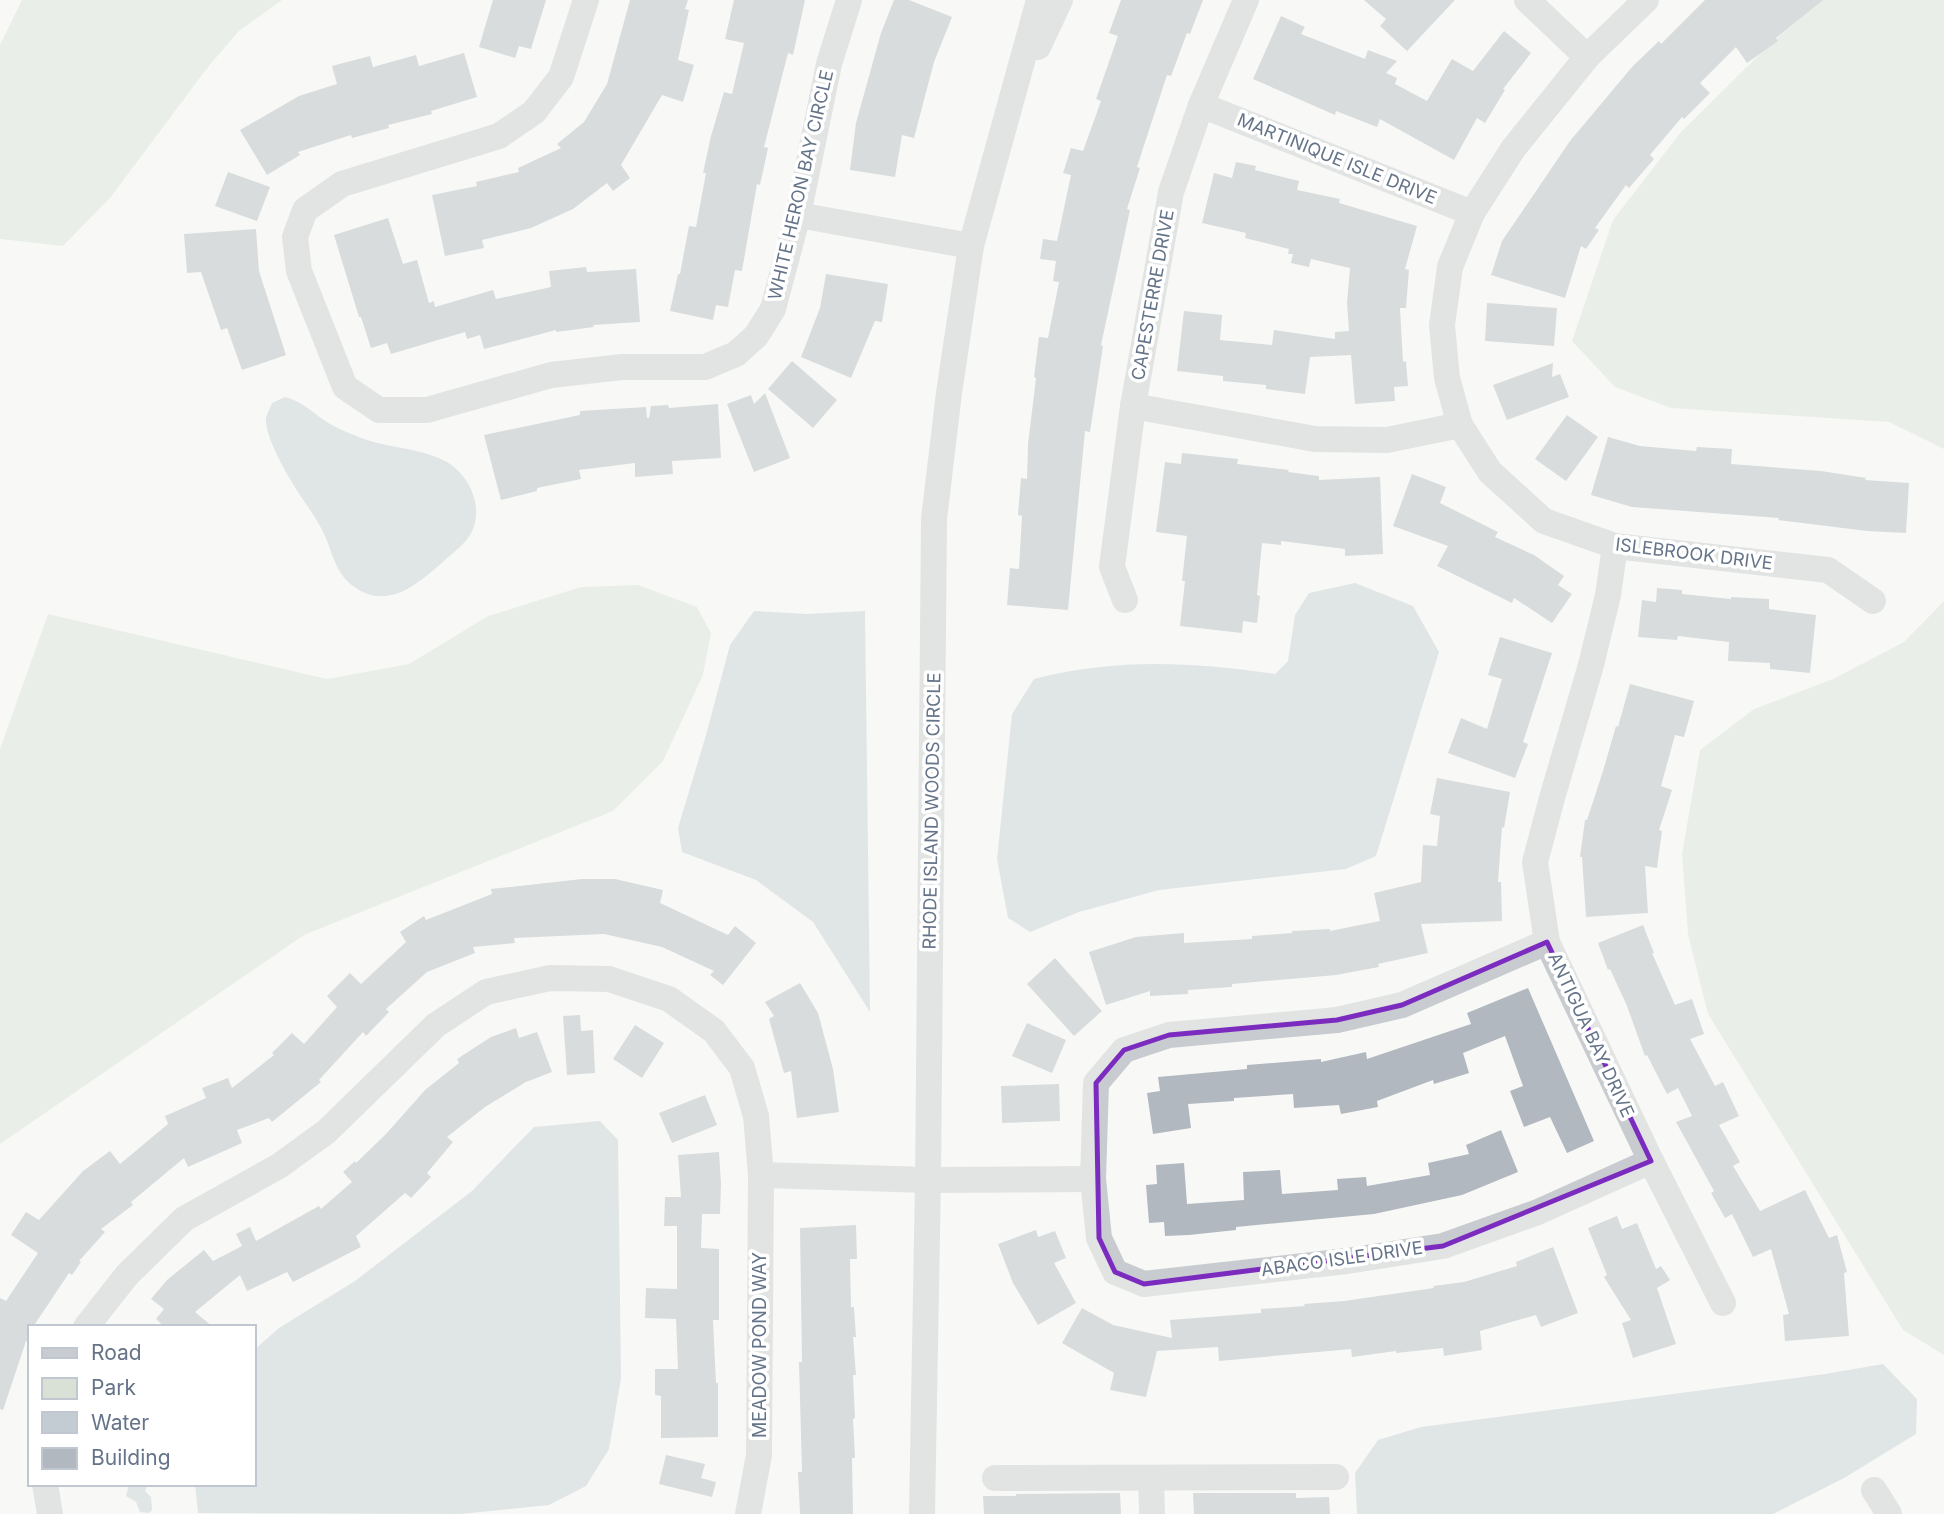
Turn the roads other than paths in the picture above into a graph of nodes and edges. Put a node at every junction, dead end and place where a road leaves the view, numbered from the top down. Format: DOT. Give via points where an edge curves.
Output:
graph roads {
  1 [pos="586,0"];
  2 [pos="849,0"];
  3 [pos="1039,0"];
  4 [pos="1060,0"];
  5 [pos="1246,0"];
  6 [pos="1527,0"];
  7 [pos="1646,0"];
  8 [pos="1587,58"];
  9 [pos="1201,105"];
  10 [pos="1006,115"];
  11 [pos="1472,212"];
  12 [pos="797,215"];
  13 [pos="971,246"];
  14 [pos="1133,406"];
  15 [pos="1460,425"];
  16 [pos="1615,546"];
  17 [pos="1125,600"];
  18 [pos="1873,601"];
  19 [pos="1547,942"];
  20 [pos="1651,1161"];
  21 [pos="761,1175"];
  22 [pos="928,1180"];
  23 [pos="1093,1180"];
  24 [pos="1723,1303"];
  25 [pos="88,1325"];
  26 [pos="1336,1477"];
  27 [pos="995,1478"];
  28 [pos="1151,1478"];
  29 [pos="45,1486"];
  30 [pos="1874,1490"];
  31 [pos="50,1514"];
  32 [pos="748,1514"];
  33 [pos="922,1514"];
  34 [pos="1152,1514"];
  35 [pos="1889,1514"];
  1 -- 12 [label="street, WHITE HERON BAY CIRCLE" via="561,77 534,112 499,136 342,184 305,210 295,237 299,271 345,387 379,410 427,410 551,375 622,367 705,367 736,354 757,336 773,309"];
  2 -- 12 [label="street, WHITE HERON BAY CIRCLE" via="829,64"];
  3 -- 10 [label="street, RHODE ISLAND WOODS CIRCLE"];
  4 -- 10 [label="street, RHODE ISLAND WOODS CIRCLE"];
  5 -- 9 [label="street, CAPESTERRE DRIVE"];
  6 -- 8 [label="street"];
  7 -- 8 [label="street, ISLEBROOK DRIVE"];
  8 -- 11 [label="street, ISLEBROOK DRIVE" via="1513,149"];
  9 -- 11 [label="street, MARTINIQUE ISLE DRIVE"];
  9 -- 14 [label="street, CAPESTERRE DRIVE" via="1171,192"];
  10 -- 13 [label="street, RHODE ISLAND WOODS CIRCLE"];
  11 -- 15 [label="street, ISLEBROOK DRIVE" via="1450,267 1442,325 1447,378"];
  12 -- 13 [label="street"];
  13 -- 22 [label="street, RHODE ISLAND WOODS CIRCLE" via="934,519"];
  14 -- 15 [label="street" via="1315,439 1387,440"];
  14 -- 17 [label="street, CAPESTERRE DRIVE" via="1112,567"];
  15 -- 16 [label="street, ISLEBROOK DRIVE" via="1490,472 1544,521"];
  16 -- 18 [label="street, ISLEBROOK DRIVE" via="1828,570"];
  16 -- 19 [label="street, ANTIGUA BAY DRIVE" via="1591,665 1535,862"];
  19 -- 20 [label="street, ANTIGUA BAY DRIVE"];
  19 -- 23 [label="street, ABACO ISLE DRIVE" via="1402,1005 1337,1020 1169,1035 1124,1050 1096,1083"];
  20 -- 23 [label="street, ABACO ISLE DRIVE" via="1538,1212 1443,1246 1144,1284 1115,1272 1099,1238"];
  20 -- 24 [label="street, ANTIGUA BAY DRIVE"];
  21 -- 22 [label="street"];
  21 -- 25 [label="street, MEADOW POND WAY" via="755,1116 741,1068 714,1031 669,999 609,979 550,978 486,992 436,1024 327,1132 279,1166 184,1219 127,1275"];
  21 -- 32 [label="street, MEADOW POND WAY" via="759,1455"];
  22 -- 23 [label="street"];
  22 -- 33 [label="street, RHODE ISLAND WOODS CIRCLE"];
  26 -- 28 [label="street"];
  27 -- 28 [label="street"];
  28 -- 34 [label="street"];
  29 -- 31 [label="street"];
  30 -- 35 [label="street"];
}
